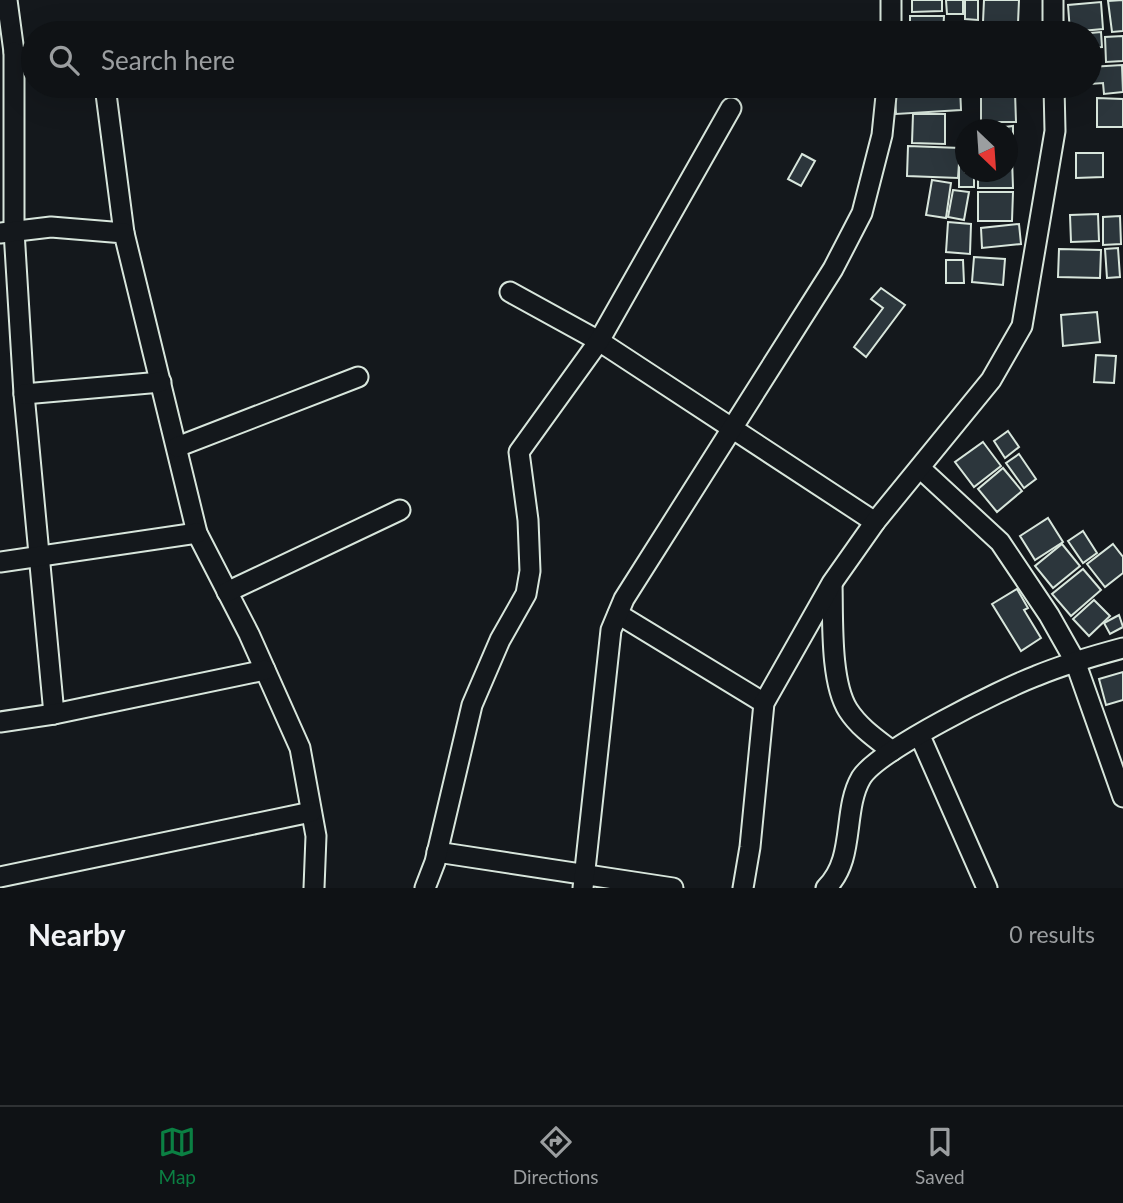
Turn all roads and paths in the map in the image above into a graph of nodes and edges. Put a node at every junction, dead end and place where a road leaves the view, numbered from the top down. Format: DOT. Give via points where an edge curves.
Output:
graph roads {
  1 [pos="7,0"];
  2 [pos="891,0"];
  3 [pos="1053,0"];
  4 [pos="891,21"];
  5 [pos="1053,21"];
  6 [pos="14,52"];
  7 [pos="21,57"];
  8 [pos="107,98"];
  9 [pos="886,98"];
  10 [pos="1055,98"];
  11 [pos="731,108"];
  12 [pos="7,232"];
  13 [pos="124,233"];
  14 [pos="510,292"];
  15 [pos="599,341"];
  16 [pos="358,377"];
  17 [pos="161,382"];
  18 [pos="24,394"];
  19 [pos="732,429"];
  20 [pos="177,447"];
  21 [pos="921,469"];
  22 [pos="400,510"];
  23 [pos="875,522"];
  24 [pos="197,533"];
  25 [pos="38,558"];
  26 [pos="0,562"];
  27 [pos="832,583"];
  28 [pos="227,592"];
  29 [pos="618,614"];
  30 [pos="1123,648"];
  31 [pos="1075,661"];
  32 [pos="265,670"];
  33 [pos="764,703"];
  34 [pos="54,714"];
  35 [pos="0,722"];
  36 [pos="920,736"];
  37 [pos="892,751"];
  38 [pos="1123,797"];
  39 [pos="312,812"];
  40 [pos="437,852"];
  41 [pos="0,877"];
  42 [pos="584,882"];
  43 [pos="314,888"];
  44 [pos="425,888"];
  45 [pos="673,888"];
  46 [pos="743,888"];
  47 [pos="827,888"];
  48 [pos="987,888"];
  1 -- 6 [label="street"];
  2 -- 4 [label="street"];
  3 -- 5 [label="street"];
  6 -- 7 [label="street"];
  6 -- 12 [label="street"];
  8 -- 13 [label="street"];
  9 -- 19 [label="street" via="882,135 862,213 833,269"];
  10 -- 21 [label="street" via="1055,131 1021,326 991,380"];
  11 -- 15 [label="street"];
  12 -- 13 [label="street" via="51,227"];
  12 -- 18 [label="street"];
  13 -- 17 [label="street"];
  14 -- 15 [label="street"];
  15 -- 19 [label="street"];
  15 -- 40 [label="street" via="519,452 528,520 526,594 472,705"];
  16 -- 20 [label="street"];
  17 -- 18 [label="street"];
  17 -- 20 [label="street"];
  18 -- 25 [label="street"];
  19 -- 23 [label="street"];
  19 -- 29 [label="street"];
  20 -- 24 [label="street"];
  21 -- 23 [label="street"];
  21 -- 31 [label="street" via="1000,542"];
  22 -- 28 [label="street"];
  23 -- 27 [label="street"];
  24 -- 25 [label="street"];
  24 -- 28 [label="street"];
  25 -- 26 [label="street"];
  25 -- 34 [label="street"];
  27 -- 33 [label="street"];
  27 -- 37 [label="street" via="834,661 846,707 864,730"];
  28 -- 32 [label="street"];
  29 -- 33 [label="street"];
  29 -- 42 [label="street" via="605,664"];
  30 -- 31 [label="street"];
  31 -- 36 [label="street" via="1033,677"];
  31 -- 38 [label="street"];
  32 -- 34 [label="street"];
  32 -- 39 [label="street" via="300,748"];
  33 -- 46 [label="street"];
  34 -- 35 [label="street"];
  36 -- 37 [label="street"];
  36 -- 48 [label="street"];
  37 -- 47 [label="street" via="861,778 839,874"];
  39 -- 41 [label="street"];
  39 -- 43 [label="street"];
  40 -- 42 [label="street"];
  40 -- 44 [label="street"];
  42 -- 45 [label="street"];
}
